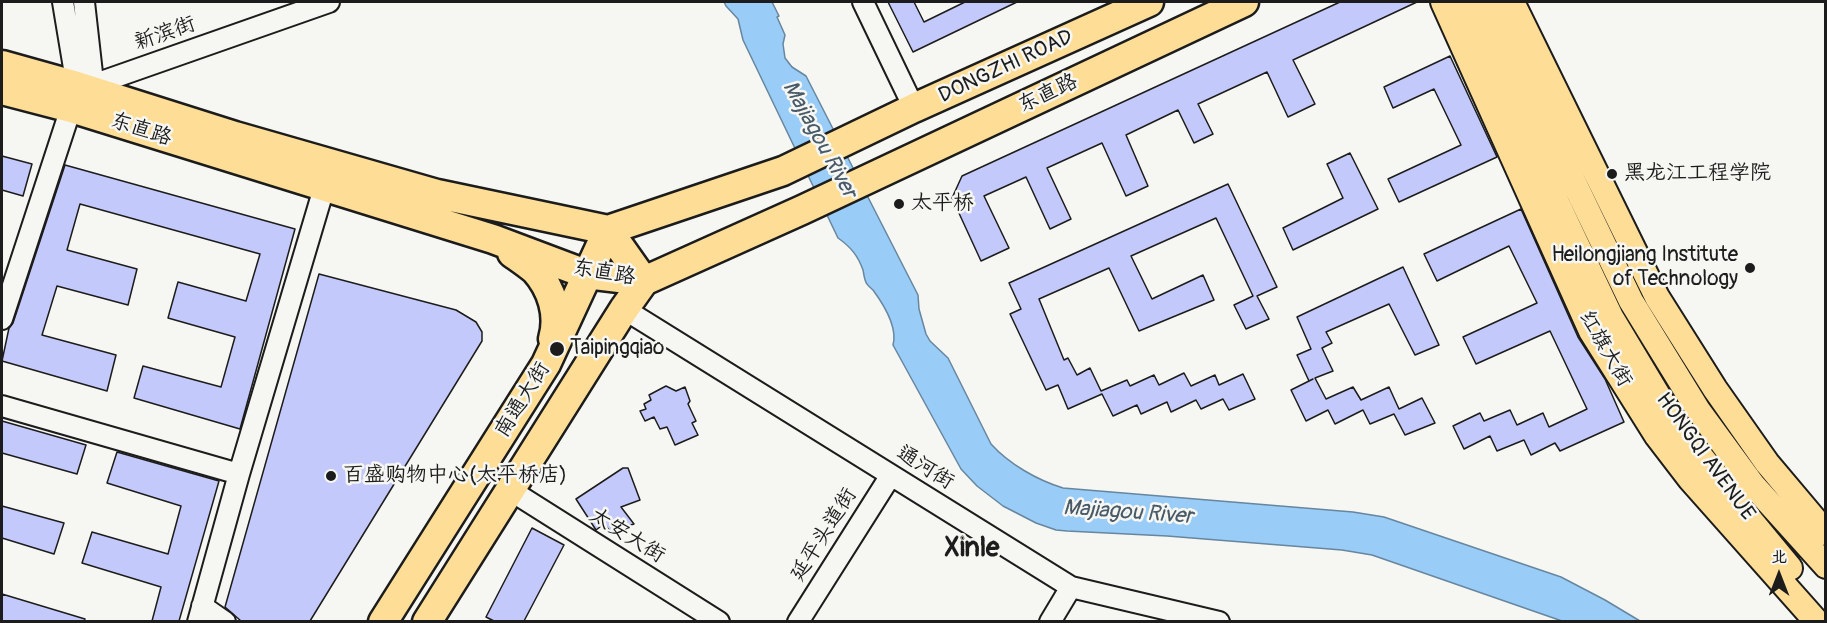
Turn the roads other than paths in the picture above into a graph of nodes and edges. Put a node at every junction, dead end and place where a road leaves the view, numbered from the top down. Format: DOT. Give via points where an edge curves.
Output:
graph roads {
  1 [pos="63,2"];
  2 [pos="84,2"];
  3 [pos="329,2"];
  4 [pos="863,2"];
  5 [pos="1149,2"];
  6 [pos="1244,2"];
  7 [pos="1443,2"];
  8 [pos="1462,2"];
  9 [pos="1487,2"];
  10 [pos="1512,2"];
  11 [pos="2,55"];
  12 [pos="2,65"];
  13 [pos="2,90"];
  14 [pos="78,93"];
  15 [pos="2,99"];
  16 [pos="914,108"];
  17 [pos="864,133"];
  18 [pos="324,188"];
  19 [pos="608,230"];
  20 [pos="493,239"];
  21 [pos="586,274"];
  22 [pos="644,281"];
  23 [pos="624,309"];
  24 [pos="2,319"];
  25 [pos="546,364"];
  26 [pos="2,406"];
  27 [pos="239,474"];
  28 [pos="891,475"];
  29 [pos="510,490"];
  30 [pos="1826,533"];
  31 [pos="1825,566"];
  32 [pos="1071,587"];
  33 [pos="1826,609"];
  34 [pos="200,614"];
  35 [pos="225,621"];
  36 [pos="383,621"];
  37 [pos="427,621"];
  38 [pos="719,621"];
  39 [pos="798,621"];
  40 [pos="1050,621"];
  41 [pos="1220,621"];
  42 [pos="1817,621"];
  1 -- 14 [label="street"];
  2 -- 14 [label="street"];
  3 -- 14 [label="street, 新滨街"];
  4 -- 16 [label="street"];
  5 -- 16 [label="highway, DONGZHI ROAD"];
  6 -- 22 [label="highway, 东直路"];
  7 -- 42 [label="main road, 红旗大街" via="1591,330 1657,436"];
  8 -- 33 [label="main road, HONGQI AVENUE" via="1611,317 1651,384 1674,422"];
  9 -- 31 [label="main road, HONGQI AVENUE" via="1631,301 1732,457"];
  10 -- 30 [label="main road" via="1658,297 1714,389 1767,463"];
  11 -- 14 [label="main road"];
  12 -- 14 [label="highway, 东直路"];
  13 -- 14 [label="highway, 东直路"];
  14 -- 15 [label="main road"];
  14 -- 18 [label="highway, 东直路"];
  14 -- 19 [label="highway, 东直路" via="437,195"];
  14 -- 24 [label="street"];
  16 -- 17 [label="highway, DONGZHI ROAD"];
  17 -- 19 [label="highway, 东直路" via="783,171"];
  18 -- 20 [label="highway, 东直路"];
  18 -- 27 [label="street"];
  19 -- 21 [label="highway, 南通大街"];
  19 -- 22 [label="highway"];
  20 -- 21 [label="highway, 东直路"];
  20 -- 25 [label="highway" via="534,270 548,289 556,309 556,327"];
  21 -- 22 [label="highway, 东直路"];
  21 -- 25 [label="highway, 南通大街"];
  22 -- 23 [label="highway, 南通大街"];
  23 -- 28 [label="street, 通河街"];
  23 -- 29 [label="highway, 南通大街"];
  25 -- 36 [label="highway, 南通大街"];
  26 -- 27 [label="street"];
  27 -- 34 [label="street"];
  28 -- 32 [label="street, 通河街"];
  28 -- 39 [label="street, 延平头道街"];
  29 -- 37 [label="highway, 南通大街"];
  29 -- 38 [label="street, 太安大街"];
  32 -- 40 [label="street"];
  32 -- 41 [label="street, 通河街"];
  34 -- 35 [label="street"];
}
